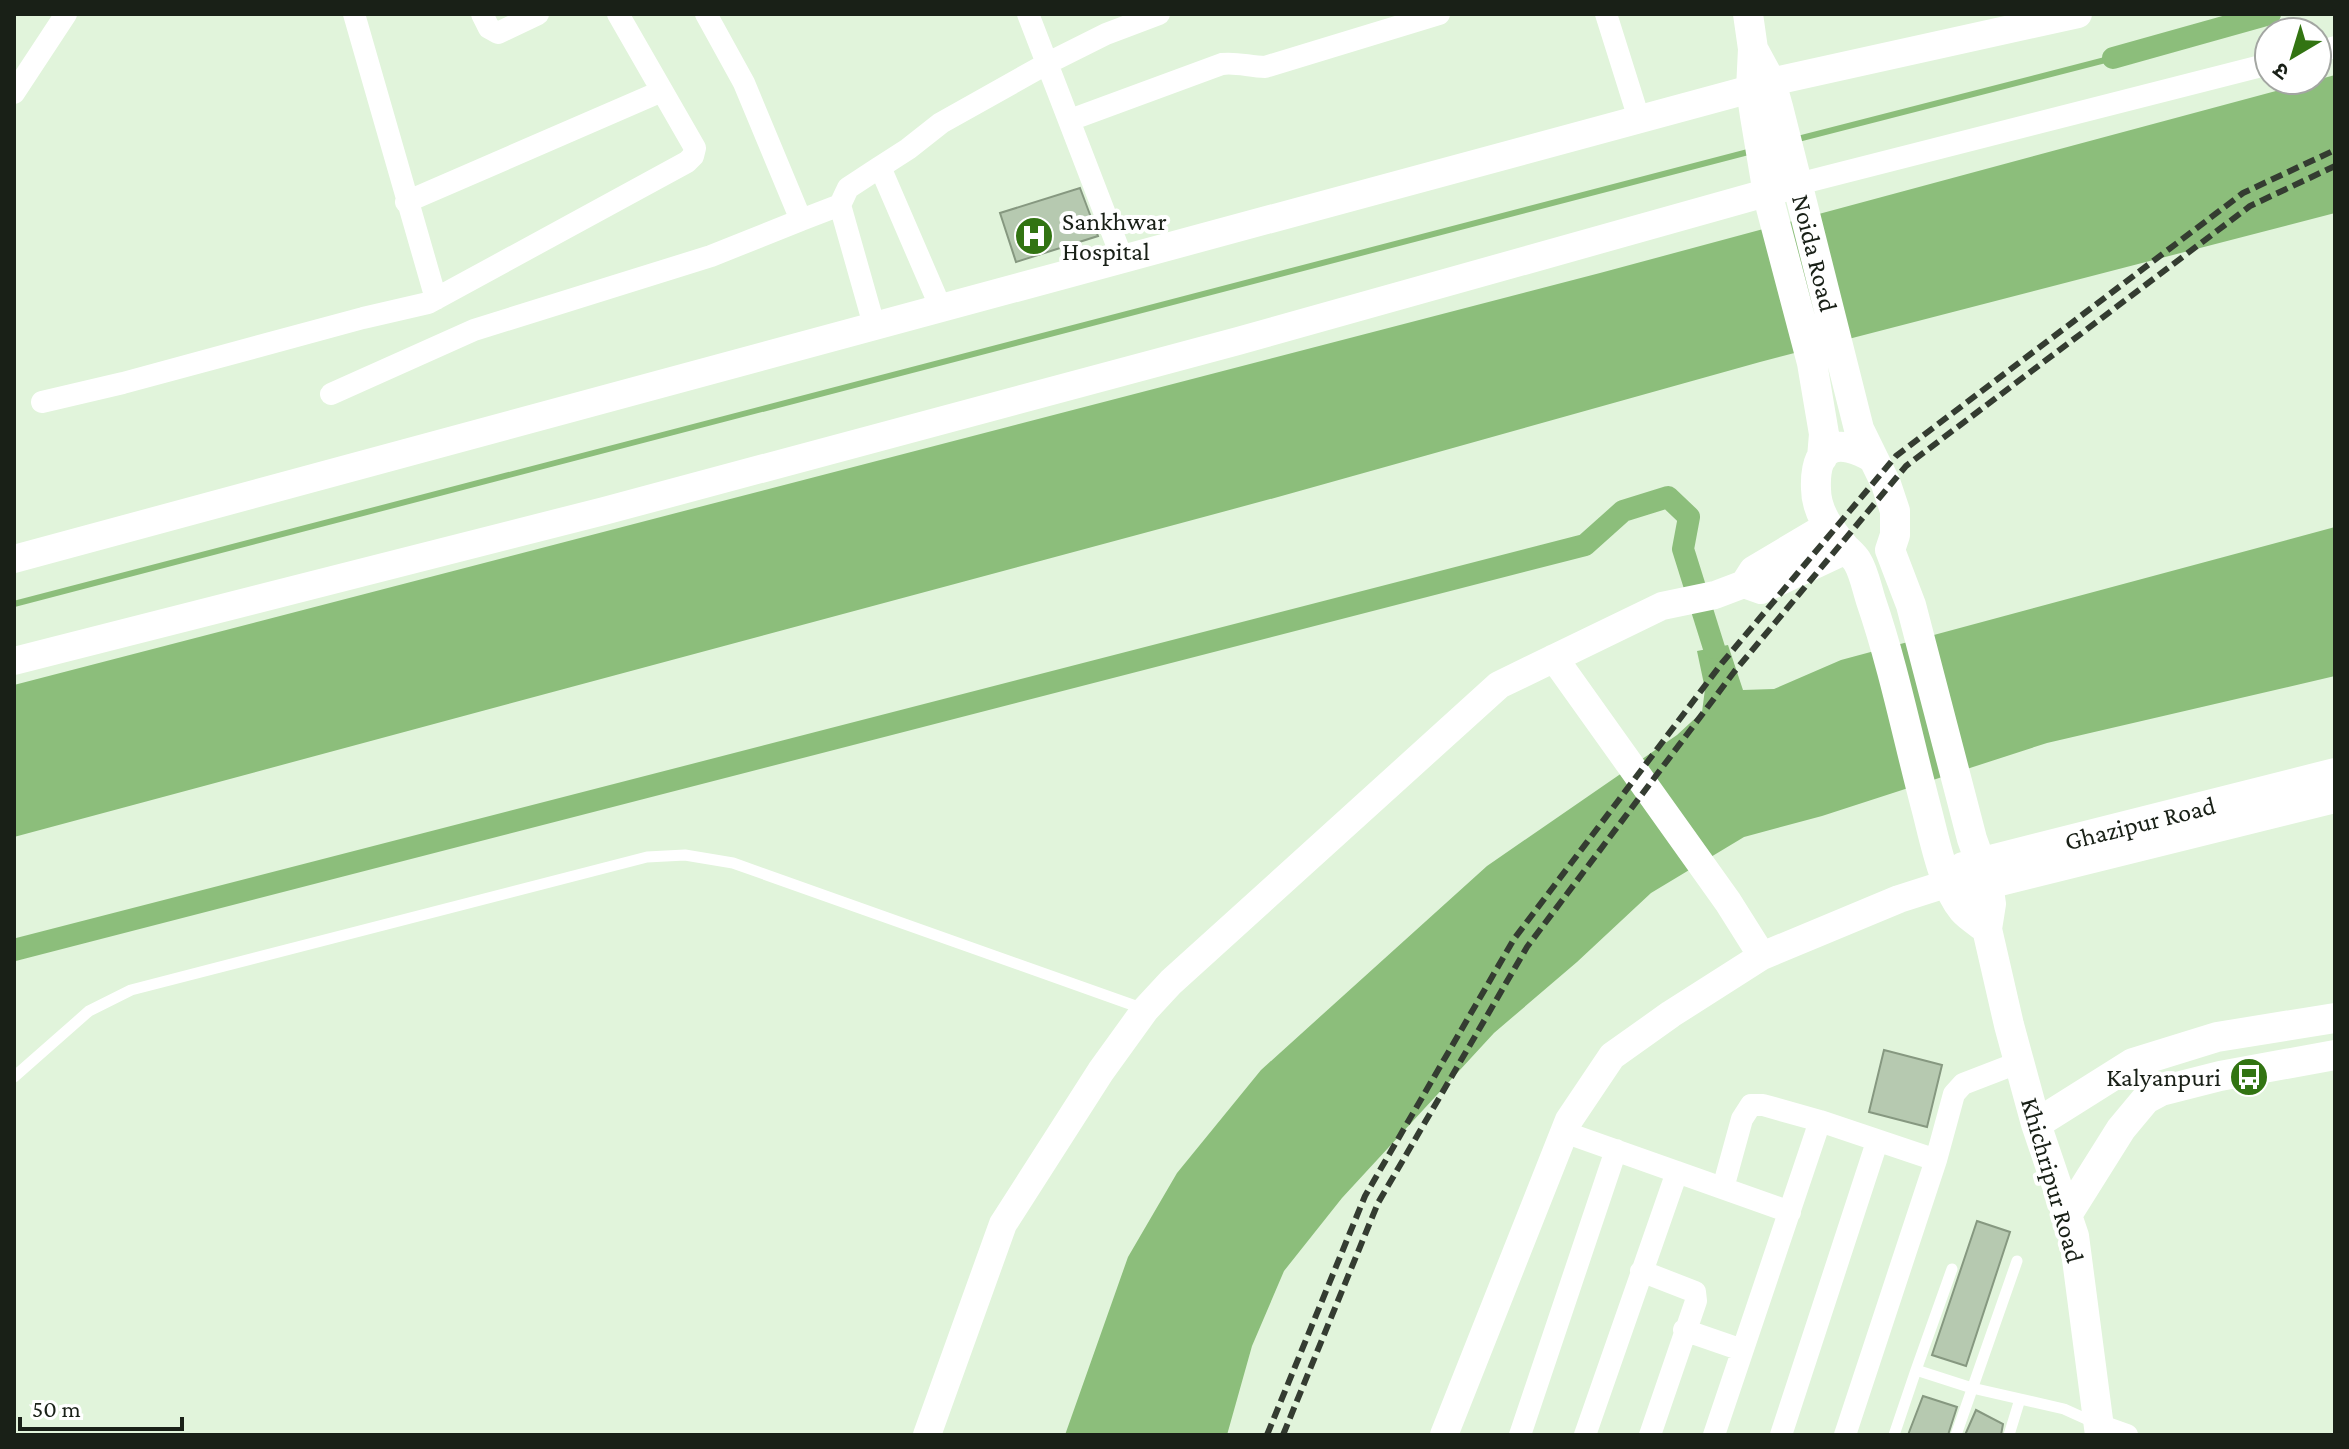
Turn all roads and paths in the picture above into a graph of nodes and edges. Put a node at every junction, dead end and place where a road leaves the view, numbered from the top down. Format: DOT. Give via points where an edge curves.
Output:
graph roads {
  1 [pos="66,14"];
  2 [pos="354,14"];
  3 [pos="482,14"];
  4 [pos="538,14"];
  5 [pos="618,14"];
  6 [pos="706,14"];
  7 [pos="1028,14"];
  8 [pos="1159,14"];
  9 [pos="1439,14"];
  10 [pos="1606,14"];
  11 [pos="1748,14"];
  12 [pos="2078,14"];
  13 [pos="1048,63"];
  14 [pos="2253,68"];
  15 [pos="662,91"];
  16 [pos="14,93"];
  17 [pos="1764,98"];
  18 [pos="1639,119"];
  19 [pos="1070,120"];
  20 [pos="880,167"];
  21 [pos="1782,181"];
  22 [pos="406,202"];
  23 [pos="840,205"];
  24 [pos="801,220"];
  25 [pos="1122,258"];
  26 [pos="436,299"];
  27 [pos="940,306"];
  28 [pos="874,325"];
  29 [pos="1825,358"];
  30 [pos="331,394"];
  31 [pos="42,402"];
  32 [pos="1822,458"];
  33 [pos="1873,458"];
  34 [pos="1827,526"];
  35 [pos="1890,550"];
  36 [pos="1852,555"];
  37 [pos="14,559"];
  38 [pos="1744,584"];
  39 [pos="1554,658"];
  40 [pos="14,661"];
  41 [pos="2335,773"];
  42 [pos="2335,798"];
  43 [pos="1980,862"];
  44 [pos="1946,874"];
  45 [pos="1987,929"];
  46 [pos="1762,956"];
  47 [pos="1145,1010"];
  48 [pos="2335,1018"];
  49 [pos="2335,1055"];
  50 [pos="2020,1062"];
  51 [pos="2133,1063"];
  52 [pos="14,1077"];
  53 [pos="2146,1099"];
  54 [pos="1820,1121"];
  55 [pos="2036,1124"];
  56 [pos="1564,1132"];
  57 [pos="1877,1142"];
  58 [pos="1616,1150"];
  59 [pos="1936,1160"];
  60 [pos="1677,1172"];
  61 [pos="1723,1188"];
  62 [pos="1790,1212"];
  63 [pos="2067,1215"];
  64 [pos="2017,1261"];
  65 [pos="1952,1269"];
  66 [pos="1641,1271"];
  67 [pos="1684,1330"];
  68 [pos="1742,1350"];
  69 [pos="1916,1370"];
  70 [pos="1972,1388"];
  71 [pos="2020,1399"];
  72 [pos="2109,1432"];
  73 [pos="927,1435"];
  74 [pos="1444,1435"];
  75 [pos="1520,1435"];
  76 [pos="1585,1435"];
  77 [pos="1650,1435"];
  78 [pos="1714,1435"];
  79 [pos="1781,1435"];
  80 [pos="1845,1435"];
  81 [pos="1894,1435"];
  82 [pos="1956,1435"];
  83 [pos="2009,1435"];
  1 -- 16 [label="street"];
  2 -- 22 [label="street"];
  3 -- 4 [label="street" via="498,33"];
  5 -- 15 [label="street"];
  6 -- 24 [label="street" via="744,83"];
  7 -- 13 [label="street"];
  8 -- 13 [label="street"];
  9 -- 19 [label="street" via="1265,67 1222,64"];
  10 -- 18 [label="street"];
  11 -- 17 [label="main road, Noida Road"];
  12 -- 17 [label="street"];
  13 -- 19 [label="street"];
  13 -- 20 [label="street" via="941,123"];
  14 -- 21 [label="street"];
  15 -- 22 [label="street"];
  15 -- 26 [label="street" via="695,148 687,162"];
  17 -- 18 [label="street"];
  17 -- 21 [label="main road, Noida Road"];
  18 -- 25 [label="street"];
  19 -- 25 [label="street"];
  20 -- 23 [label="street" via="848,188"];
  20 -- 27 [label="street"];
  21 -- 29 [label="main road, Noida Road"];
  21 -- 40 [label="street" via="1177,357"];
  22 -- 26 [label="street"];
  23 -- 24 [label="street"];
  23 -- 28 [label="street"];
  24 -- 30 [label="street" via="711,256 474,330"];
  25 -- 27 [label="street"];
  26 -- 31 [label="street"];
  27 -- 28 [label="street"];
  28 -- 37 [label="street"];
  29 -- 32 [label="main road, Noida Road"];
  29 -- 33 [label="main road, Noida Road"];
  32 -- 33 [label="main road" via="1841,445"];
  32 -- 34 [label="main road" via="1815,490"];
  33 -- 35 [label="main road" via="1895,511"];
  34 -- 36 [label="main road"];
  34 -- 38 [label="street" via="1753,570"];
  35 -- 36 [label="main road" via="1873,559"];
  35 -- 43 [label="main road, Khichripur Road" via="1911,605"];
  36 -- 38 [label="street" via="1761,590"];
  36 -- 44 [label="main road" via="1877,617"];
  38 -- 39 [label="street" via="1662,606"];
  39 -- 46 [label="street"];
  39 -- 47 [label="street" via="1499,685"];
  41 -- 43 [label="main road, Ghazipur Road"];
  42 -- 43 [label="main road, Ghazipur Road"];
  43 -- 44 [label="main road, Ghazipur Road"];
  43 -- 45 [label="main road, Khichripur Road" via="1991,904"];
  44 -- 45 [label="main road" via="1963,910"];
  44 -- 46 [label="street"];
  45 -- 50 [label="main road, Khichripur Road"];
  46 -- 56 [label="street" via="1612,1056"];
  47 -- 52 [label="lane" via="733,863 685,855 647,857 131,990 89,1011"];
  47 -- 73 [label="street" via="1003,1224"];
  48 -- 51 [label="main road" via="2217,1037"];
  49 -- 53 [label="main road" via="2220,1076"];
  50 -- 55 [label="main road, Khichripur Road"];
  50 -- 59 [label="street" via="1963,1084 1954,1094"];
  51 -- 53 [label="main road"];
  51 -- 55 [label="main road"];
  53 -- 63 [label="main road"];
  54 -- 57 [label="street"];
  54 -- 61 [label="street" via="1751,1105 1742,1119"];
  54 -- 62 [label="street"];
  55 -- 63 [label="main road, Khichripur Road"];
  56 -- 58 [label="street"];
  56 -- 74 [label="street"];
  57 -- 59 [label="street"];
  57 -- 79 [label="street"];
  58 -- 60 [label="street"];
  58 -- 75 [label="street"];
  59 -- 80 [label="street"];
  60 -- 61 [label="street"];
  60 -- 66 [label="street"];
  61 -- 62 [label="street"];
  62 -- 68 [label="street"];
  63 -- 72 [label="main road, Khichripur Road"];
  64 -- 70 [label="lane"];
  65 -- 69 [label="lane"];
  66 -- 67 [label="street" via="1695,1292"];
  66 -- 76 [label="street"];
  67 -- 68 [label="street"];
  67 -- 77 [label="street"];
  68 -- 78 [label="street"];
  69 -- 70 [label="lane"];
  69 -- 81 [label="lane"];
  70 -- 71 [label="lane"];
  70 -- 82 [label="lane"];
  71 -- 72 [label="lane" via="2064,1409"];
  71 -- 83 [label="lane"];
}
